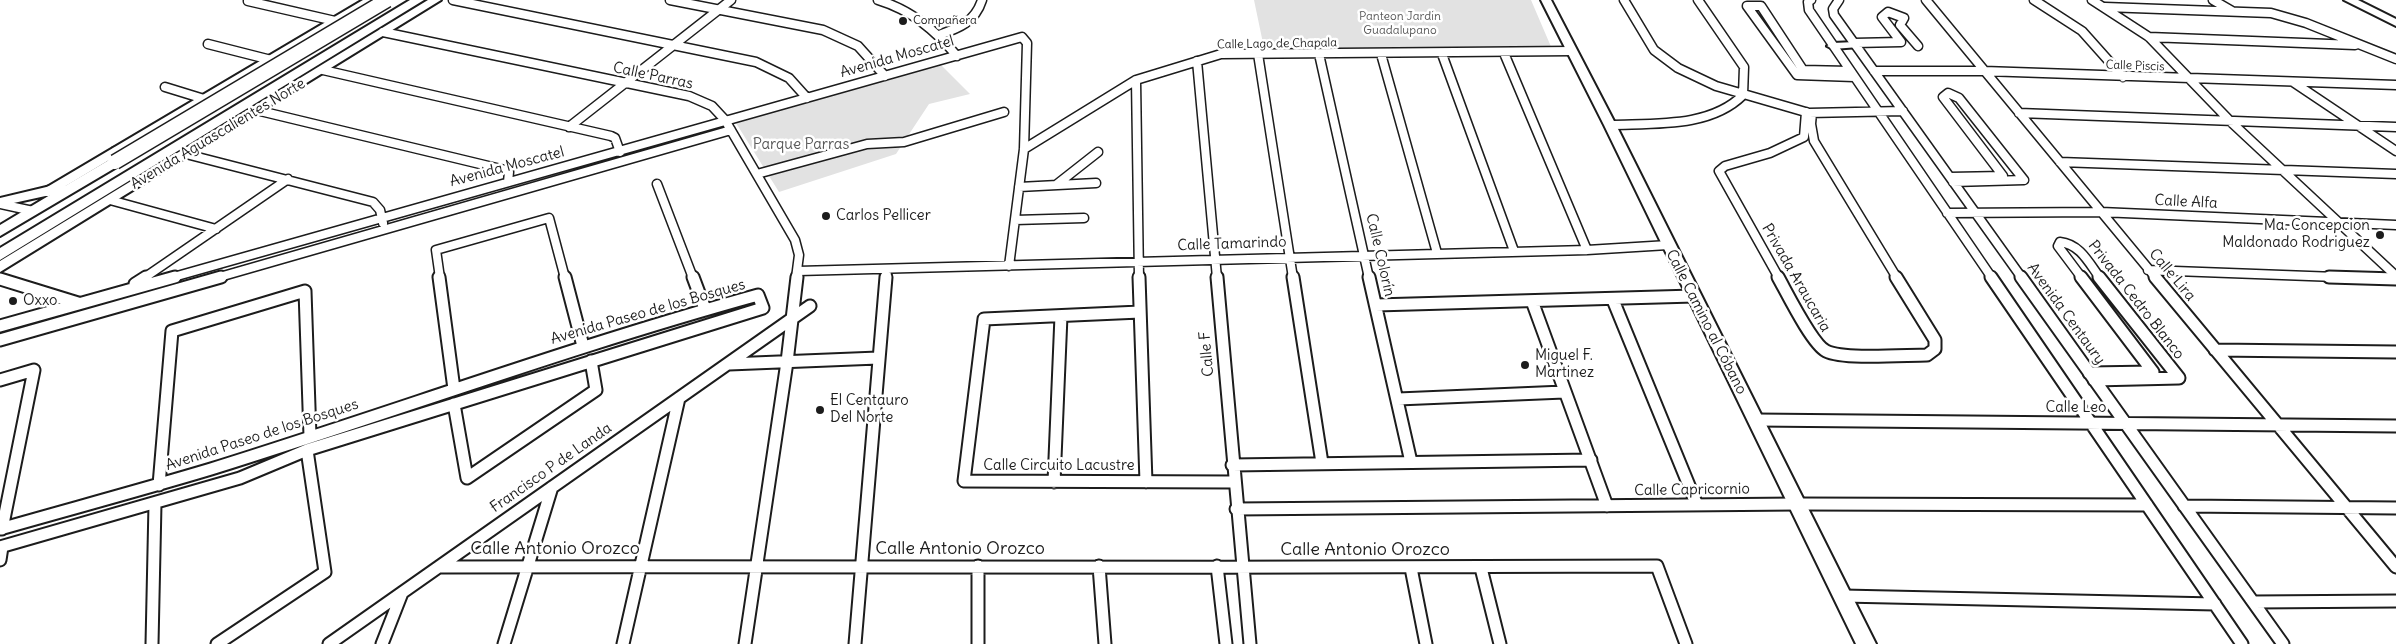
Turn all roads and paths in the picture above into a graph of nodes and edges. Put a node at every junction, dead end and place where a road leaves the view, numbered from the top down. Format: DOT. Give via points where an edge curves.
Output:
graph roads {
  1 [pos="371,0"];
  2 [pos="387,0"];
  3 [pos="418,0"];
  4 [pos="436,0"];
  5 [pos="453,0"];
  6 [pos="670,0"];
  7 [pos="731,0"];
  8 [pos="878,0"];
  9 [pos="982,0"];
  10 [pos="1546,0"];
  11 [pos="1624,0"];
  12 [pos="1698,0"];
  13 [pos="1811,0"];
  14 [pos="1839,0"];
  15 [pos="1926,0"];
  16 [pos="2034,0"];
  17 [pos="2092,0"];
  18 [pos="2152,0"];
  19 [pos="2213,0"];
  20 [pos="2349,0"];
  21 [pos="2368,0"];
  22 [pos="248,2"];
  23 [pos="2104,7"];
  24 [pos="719,9"];
  25 [pos="2169,10"];
  26 [pos="2235,12"];
  27 [pos="2396,14"];
  28 [pos="335,21"];
  29 [pos="2396,22"];
  30 [pos="383,32"];
  31 [pos="939,35"];
  32 [pos="2149,37"];
  33 [pos="208,44"];
  34 [pos="674,45"];
  35 [pos="1855,45"];
  36 [pos="1833,46"];
  37 [pos="2364,46"];
  38 [pos="341,47"];
  39 [pos="1572,51"];
  40 [pos="1504,53"];
  41 [pos="1258,54"];
  42 [pos="1320,54"];
  43 [pos="1381,54"];
  44 [pos="1442,54"];
  45 [pos="956,56"];
  46 [pos="275,57"];
  47 [pos="2396,59"];
  48 [pos="1197,61"];
  49 [pos="317,67"];
  50 [pos="1874,71"];
  51 [pos="1984,71"];
  52 [pos="1852,74"];
  53 [pos="884,76"];
  54 [pos="2123,77"];
  55 [pos="2189,78"];
  56 [pos="1136,80"];
  57 [pos="2292,81"];
  58 [pos="624,84"];
  59 [pos="2396,85"];
  60 [pos="165,86"];
  61 [pos="1743,94"];
  62 [pos="807,98"];
  63 [pos="204,99"];
  64 [pos="256,110"];
  65 [pos="1004,112"];
  66 [pos="1809,112"];
  67 [pos="1878,112"];
  68 [pos="1903,112"];
  69 [pos="2019,113"];
  70 [pos="725,120"];
  71 [pos="2231,122"];
  72 [pos="1610,125"];
  73 [pos="2359,126"];
  74 [pos="569,127"];
  75 [pos="2396,127"];
  76 [pos="731,130"];
  77 [pos="1804,137"];
  78 [pos="1814,140"];
  79 [pos="1024,149"];
  80 [pos="2396,151"];
  81 [pos="620,152"];
  82 [pos="1098,152"];
  83 [pos="186,154"];
  84 [pos="116,156"];
  85 [pos="2060,162"];
  86 [pos="2283,170"];
  87 [pos="154,172"];
  88 [pos="757,174"];
  89 [pos="2396,174"];
  90 [pos="288,179"];
  91 [pos="1951,180"];
  92 [pos="80,182"];
  93 [pos="508,182"];
  94 [pos="1096,183"];
  95 [pos="119,184"];
  96 [pos="657,184"];
  97 [pos="1056,185"];
  98 [pos="1019,187"];
  99 [pos="44,193"];
  100 [pos="110,200"];
  101 [pos="0,203"];
  102 [pos="33,211"];
  103 [pos="2101,212"];
  104 [pos="1948,213"];
  105 [pos="1975,213"];
  106 [pos="383,217"];
  107 [pos="1084,218"];
  108 [pos="1015,220"];
  109 [pos="2339,223"];
  110 [pos="2396,225"];
  111 [pos="3,227"];
  112 [pos="384,229"];
  113 [pos="216,230"];
  114 [pos="1668,245"];
  115 [pos="1587,250"];
  116 [pos="1514,251"];
  117 [pos="1437,253"];
  118 [pos="1365,255"];
  119 [pos="1290,257"];
  120 [pos="1216,260"];
  121 [pos="4,261"];
  122 [pos="1138,262"];
  123 [pos="1010,266"];
  124 [pos="887,270"];
  125 [pos="2148,270"];
  126 [pos="798,272"];
  127 [pos="2396,278"];
  128 [pos="0,279"];
  129 [pos="128,289"];
  130 [pos="1694,296"];
  131 [pos="1613,300"];
  132 [pos="1532,301"];
  133 [pos="79,303"];
  134 [pos="1376,305"];
  135 [pos="810,306"];
  136 [pos="705,309"];
  137 [pos="1140,312"];
  138 [pos="1061,316"];
  139 [pos="792,319"];
  140 [pos="0,326"];
  141 [pos="0,340"];
  142 [pos="583,346"];
  143 [pos="2215,350"];
  144 [pos="2396,352"];
  145 [pos="878,358"];
  146 [pos="591,361"];
  147 [pos="787,362"];
  148 [pos="728,364"];
  149 [pos="519,366"];
  150 [pos="2092,376"];
  151 [pos="0,380"];
  152 [pos="522,382"];
  153 [pos="454,388"];
  154 [pos="1564,392"];
  155 [pos="679,398"];
  156 [pos="1398,399"];
  157 [pos="454,404"];
  158 [pos="1756,420"];
  159 [pos="2091,423"];
  160 [pos="2126,423"];
  161 [pos="2276,424"];
  162 [pos="2396,426"];
  163 [pos="310,436"];
  164 [pos="307,450"];
  165 [pos="241,459"];
  166 [pos="1591,460"];
  167 [pos="1411,462"];
  168 [pos="1322,463"];
  169 [pos="1232,465"];
  170 [pos="240,478"];
  171 [pos="1054,482"];
  172 [pos="1146,482"];
  173 [pos="1234,482"];
  174 [pos="159,485"];
  175 [pos="552,487"];
  176 [pos="155,504"];
  177 [pos="1797,504"];
  178 [pos="1696,505"];
  179 [pos="2147,505"];
  180 [pos="1607,506"];
  181 [pos="2184,506"];
  182 [pos="1236,508"];
  183 [pos="2347,508"];
  184 [pos="2396,508"];
  185 [pos="1,529"];
  186 [pos="1,547"];
  187 [pos="0,560"];
  188 [pos="641,566"];
  189 [pos="978,566"];
  190 [pos="1099,566"];
  191 [pos="1217,566"];
  192 [pos="1242,566"];
  193 [pos="439,567"];
  194 [pos="528,567"];
  195 [pos="757,567"];
  196 [pos="861,567"];
  197 [pos="2396,567"];
  198 [pos="1412,568"];
  199 [pos="1480,568"];
  200 [pos="402,592"];
  201 [pos="1843,596"];
  202 [pos="2396,601"];
  203 [pos="2253,602"];
  204 [pos="2215,604"];
  205 [pos="152,644"];
  206 [pos="217,644"];
  207 [pos="329,644"];
  208 [pos="382,644"];
  209 [pos="504,644"];
  210 [pos="623,644"];
  211 [pos="745,644"];
  212 [pos="855,644"];
  213 [pos="978,644"];
  214 [pos="1105,644"];
  215 [pos="1226,644"];
  216 [pos="1250,644"];
  217 [pos="1426,644"];
  218 [pos="1500,644"];
  219 [pos="1686,644"];
  220 [pos="1866,644"];
  221 [pos="2242,644"];
  222 [pos="2283,644"];
  1 -- 28 [label="street, Avenida Aguascalientes Norte"];
  2 -- 84 [label="main road, Avenida Aguascalientes Norte, bridge"];
  3 -- 38 [label="main road, Avenida Aguascalientes Norte"];
  4 -- 30 [label="street, Avenida Aguascalientes Norte"];
  5 -- 34 [label="street"];
  6 -- 24 [label="street"];
  7 -- 24 [label="street"];
  8 -- 31 [label="street" via="892,3"];
  9 -- 31 [label="street" via="977,16 959,28"];
  10 -- 39 [label="street, Calle Camino al Cóbano"];
  11 -- 61 [label="street" via="1654,50 1678,68 1716,86"];
  12 -- 61 [label="street" via="1744,67"];
  13 -- 36 [label="street" via="1808,2 1809,10"];
  14 -- 35 [label="street, Avenida Centaury" via="1833,8 1834,15"];
  15 -- 51 [label="street, Calle Lira"];
  16 -- 54 [label="street" via="2082,31"];
  17 -- 23 [label="street"];
  18 -- 25 [label="street"];
  19 -- 26 [label="street"];
  20 -- 29 [label="street"];
  21 -- 27 [label="street"];
  22 -- 28 [label="street"];
  23 -- 25 [label="street"];
  23 -- 32 [label="street"];
  24 -- 34 [label="street"];
  24 -- 53 [label="street" via="823,30 858,46"];
  25 -- 26 [label="street"];
  26 -- 37 [label="street" via="2286,16"];
  28 -- 38 [label="main road" via="345,32"];
  28 -- 46 [label="street, Avenida Aguascalientes Norte"];
  30 -- 49 [label="street, Avenida Aguascalientes Norte"];
  30 -- 58 [label="street, Calle Parras"];
  31 -- 45 [label="street"];
  32 -- 37 [label="street"];
  32 -- 55 [label="street"];
  33 -- 46 [label="street"];
  34 -- 58 [label="street"];
  34 -- 62 [label="street" via="756,62 789,78"];
  35 -- 35 [label="street" via="1918,46 1900,25 1904,17 1888,12 1882,17 1901,42"];
  35 -- 36 [label="street"];
  35 -- 50 [label="street, Avenida Centaury"];
  36 -- 52 [label="street"];
  37 -- 47 [label="street"];
  38 -- 49 [label="main road, Avenida Aguascalientes Norte"];
  39 -- 40 [label="street, Calle Lago de Chapala"];
  39 -- 72 [label="street, Calle Camino al Cóbano"];
  40 -- 44 [label="street, Calle Lago de Chapala"];
  40 -- 115 [label="street"];
  41 -- 42 [label="street, Calle Lago de Chapala"];
  41 -- 48 [label="street, Calle Lago de Chapala" via="1221,54"];
  41 -- 119 [label="street"];
  42 -- 43 [label="street, Calle Lago de Chapala"];
  42 -- 118 [label="street, Calle Colorín"];
  43 -- 44 [label="street, Calle Lago de Chapala"];
  43 -- 117 [label="street"];
  44 -- 116 [label="street"];
  45 -- 53 [label="street, Avenida Moscatel"];
  45 -- 79 [label="street, Avenida Moscatel" via="1022,37 1027,43"];
  46 -- 49 [label="main road" via="312,52"];
  46 -- 63 [label="street, Avenida Aguascalientes Norte"];
  48 -- 56 [label="street, Calle Lago de Chapala"];
  48 -- 120 [label="street, Calle F"];
  49 -- 64 [label="street, Avenida Aguascalientes Norte"];
  49 -- 74 [label="street"];
  49 -- 95 [label="main road, Avenida Aguascalientes Norte"];
  50 -- 51 [label="street, Calle Piscis"];
  50 -- 68 [label="street, Avenida Centaury"];
  51 -- 54 [label="street, Calle Piscis"];
  51 -- 69 [label="street, Calle Lira"];
  52 -- 52 [label="street" via="1803,70 1761,6 1747,6 1797,75"];
  52 -- 67 [label="street"];
  53 -- 62 [label="street, Avenida Moscatel"];
  54 -- 55 [label="street, Calle Piscis"];
  55 -- 57 [label="street, Calle Piscis"];
  55 -- 71 [label="street"];
  56 -- 79 [label="street, Calle Lago de Chapala"];
  56 -- 122 [label="street"];
  57 -- 59 [label="street, Calle Piscis"];
  57 -- 73 [label="street"];
  58 -- 70 [label="street, Calle Parras" via="689,96 712,106"];
  58 -- 74 [label="street"];
  60 -- 63 [label="street"];
  61 -- 66 [label="street"];
  61 -- 72 [label="street" via="1734,104 1711,116 1666,124"];
  62 -- 70 [label="street, Avenida Moscatel"];
  63 -- 84 [label="street, Avenida Aguascalientes Norte"];
  64 -- 83 [label="street, Avenida Aguascalientes Norte"];
  64 -- 93 [label="street" via="505,170 510,175"];
  65 -- 88 [label="street" via="904,142 867,144"];
  66 -- 67 [label="street"];
  66 -- 77 [label="street"];
  66 -- 78 [label="street, Privada Araucaria"];
  67 -- 68 [label="street"];
  67 -- 104 [label="street"];
  68 -- 91 [label="street, Avenida Centaury"];
  69 -- 71 [label="street"];
  69 -- 85 [label="street, Calle Lira"];
  70 -- 76 [label="street, Calle Parras"];
  70 -- 81 [label="street, Avenida Moscatel"];
  71 -- 73 [label="street"];
  71 -- 86 [label="street"];
  72 -- 114 [label="street, Calle Camino al Cóbano"];
  73 -- 75 [label="street"];
  73 -- 80 [label="street"];
  74 -- 81 [label="street" via="615,138"];
  76 -- 88 [label="street, Calle Parras"];
  76 -- 112 [label="street, Avenida Moscatel"];
  77 -- 78 [label="street"];
  77 -- 78 [label="street, Privada Araucaria" via="1770,153 1725,166 1719,172 1721,178 1816,342 1826,351 1840,355 1927,355 1935,350 1935,340"];
  79 -- 98 [label="street"];
  81 -- 93 [label="street, Avenida Moscatel"];
  82 -- 97 [label="street"];
  83 -- 87 [label="street, Avenida Aguascalientes Norte"];
  83 -- 90 [label="street"];
  84 -- 92 [label="main road, Avenida Aguascalientes Norte"];
  84 -- 99 [label="street, Avenida Aguascalientes Norte"];
  85 -- 86 [label="street"];
  85 -- 103 [label="street, Calle Lira"];
  86 -- 89 [label="street"];
  86 -- 109 [label="street"];
  87 -- 95 [label="main road"];
  87 -- 100 [label="street, Avenida Aguascalientes Norte"];
  88 -- 126 [label="street, Calle Parras" via="795,240 799,255"];
  90 -- 106 [label="street" via="373,202"];
  90 -- 113 [label="street"];
  91 -- 91 [label="street" via="2024,180 1959,98 1944,94 2003,176"];
  91 -- 105 [label="street, Avenida Centaury"];
  92 -- 99 [label="main road"];
  92 -- 102 [label="main road, Avenida Aguascalientes Norte"];
  93 -- 106 [label="street, Avenida Moscatel"];
  94 -- 97 [label="street"];
  95 -- 121 [label="main road, Avenida Aguascalientes Norte" via="32,235"];
  96 -- 136 [label="street"];
  97 -- 98 [label="street"];
  98 -- 108 [label="street"];
  99 -- 101 [label="main road"];
  100 -- 113 [label="street"];
  100 -- 121 [label="street, Avenida Aguascalientes Norte"];
  101 -- 102 [label="street"];
  102 -- 111 [label="main road, Avenida Aguascalientes Norte"];
  103 -- 105 [label="street, Calle Alfa"];
  103 -- 109 [label="street, Calle Alfa"];
  103 -- 125 [label="street, Calle Lira"];
  104 -- 105 [label="street, Calle Alfa"];
  104 -- 159 [label="street"];
  105 -- 150 [label="street, Avenida Centaury"];
  106 -- 112 [label="street"];
  106 -- 129 [label="street, Avenida Moscatel"];
  107 -- 108 [label="street"];
  108 -- 123 [label="street"];
  109 -- 110 [label="street, Calle Alfa"];
  109 -- 127 [label="street"];
  112 -- 141 [label="street, Avenida Moscatel"];
  113 -- 129 [label="street"];
  114 -- 115 [label="street, Calle Tamarindo"];
  114 -- 130 [label="street, Calle Camino al Cóbano"];
  115 -- 116 [label="street, Calle Tamarindo"];
  116 -- 117 [label="street, Calle Tamarindo"];
  117 -- 118 [label="street, Calle Tamarindo"];
  118 -- 119 [label="street, Calle Tamarindo"];
  118 -- 134 [label="street, Calle Colorín"];
  119 -- 120 [label="street, Calle Tamarindo"];
  119 -- 168 [label="street"];
  120 -- 122 [label="street, Calle Tamarindo"];
  120 -- 169 [label="street, Calle F"];
  122 -- 123 [label="street, Calle Tamarindo"];
  122 -- 137 [label="street"];
  123 -- 124 [label="street, Calle Tamarindo"];
  124 -- 126 [label="street, Calle Tamarindo"];
  124 -- 145 [label="street"];
  125 -- 127 [label="street"];
  125 -- 143 [label="street, Calle Lira"];
  126 -- 139 [label="street, Calle Parras"];
  128 -- 133 [label="street"];
  129 -- 133 [label="street, Avenida Moscatel"];
  130 -- 131 [label="street"];
  130 -- 158 [label="street, Calle Camino al Cóbano"];
  131 -- 132 [label="street"];
  131 -- 178 [label="street"];
  132 -- 134 [label="street"];
  132 -- 154 [label="street"];
  133 -- 140 [label="street, Avenida Moscatel"];
  134 -- 156 [label="street, Calle Colorín"];
  135 -- 139 [label="street, Francisco P de Landa"];
  136 -- 142 [label="street, Avenida Paseo de los Bosques"];
  136 -- 146 [label="street, Avenida Paseo de los Bosques" via="758,295 763,308"];
  137 -- 138 [label="street, Calle Circuito Lacustre"];
  137 -- 172 [label="street"];
  138 -- 171 [label="street"];
  138 -- 171 [label="street, Calle Circuito Lacustre" via="984,319 964,481"];
  139 -- 147 [label="street, Calle Parras"];
  139 -- 148 [label="street, Francisco P de Landa"];
  142 -- 149 [label="street, Avenida Paseo de los Bosques"];
  142 -- 153 [label="street" via="549,218 436,250"];
  143 -- 144 [label="street"];
  143 -- 161 [label="street, Calle Lira"];
  145 -- 147 [label="street"];
  145 -- 196 [label="street"];
  146 -- 152 [label="street, Avenida Paseo de los Bosques"];
  146 -- 157 [label="street" via="596,390 467,478"];
  147 -- 148 [label="street"];
  147 -- 195 [label="street, Calle Parras"];
  148 -- 155 [label="street, Francisco P de Landa"];
  149 -- 152 [label="street"];
  149 -- 153 [label="street, Avenida Paseo de los Bosques"];
  150 -- 150 [label="street, Privada Cedro Blanco" via="2179,378 2076,247 2060,242 2058,246 2153,372"];
  150 -- 160 [label="street, Avenida Centaury"];
  151 -- 185 [label="street" via="34,370"];
  152 -- 157 [label="street, Avenida Paseo de los Bosques"];
  153 -- 163 [label="street, Avenida Paseo de los Bosques"];
  154 -- 156 [label="street"];
  154 -- 166 [label="street"];
  155 -- 175 [label="street, Francisco P de Landa"];
  155 -- 188 [label="street"];
  156 -- 167 [label="street, Calle Colorín"];
  157 -- 164 [label="street, Avenida Paseo de los Bosques"];
  158 -- 159 [label="street, Calle Leo"];
  158 -- 177 [label="street, Calle Camino al Cóbano"];
  159 -- 160 [label="street, Calle Leo"];
  159 -- 179 [label="street"];
  160 -- 161 [label="street, Calle Leo"];
  160 -- 181 [label="street, Avenida Centaury"];
  161 -- 162 [label="street, Calle Leo"];
  161 -- 183 [label="street, Calle Lira"];
  163 -- 165 [label="street, Avenida Paseo de los Bosques"];
  163 -- 174 [label="street" via="305,291 172,331"];
  164 -- 170 [label="street, Avenida Paseo de los Bosques"];
  164 -- 206 [label="street" via="325,572"];
  165 -- 170 [label="street"];
  165 -- 174 [label="street, Avenida Paseo de los Bosques"];
  166 -- 167 [label="street"];
  166 -- 180 [label="street"];
  167 -- 168 [label="street"];
  168 -- 169 [label="street"];
  169 -- 173 [label="street, Calle F"];
  170 -- 176 [label="street, Avenida Paseo de los Bosques"];
  171 -- 172 [label="street, Calle Circuito Lacustre"];
  172 -- 173 [label="street, Calle Circuito Lacustre"];
  173 -- 182 [label="street, Calle F"];
  174 -- 185 [label="street, Avenida Paseo de los Bosques"];
  175 -- 193 [label="street, Francisco P de Landa"];
  175 -- 194 [label="street"];
  176 -- 186 [label="street, Avenida Paseo de los Bosques"];
  176 -- 205 [label="street"];
  177 -- 178 [label="street, Calle Capricornio"];
  177 -- 179 [label="street, Calle Capricornio"];
  177 -- 201 [label="street, Calle Camino al Cóbano"];
  178 -- 180 [label="street, Calle Capricornio"];
  179 -- 204 [label="street"];
  180 -- 182 [label="street, Calle Capricornio"];
  181 -- 183 [label="street"];
  181 -- 203 [label="street, Avenida Centaury"];
  182 -- 192 [label="street, Calle F"];
  183 -- 184 [label="street"];
  183 -- 197 [label="street, Calle Lira"];
  186 -- 187 [label="street"];
  188 -- 194 [label="street, Calle Antonio Orozco"];
  188 -- 195 [label="street, Calle Antonio Orozco"];
  188 -- 210 [label="street"];
  189 -- 190 [label="street, Calle Antonio Orozco"];
  189 -- 196 [label="street, Calle Antonio Orozco"];
  189 -- 213 [label="street"];
  190 -- 191 [label="street, Calle Antonio Orozco"];
  190 -- 214 [label="street"];
  191 -- 192 [label="street, Calle Antonio Orozco"];
  191 -- 215 [label="street"];
  192 -- 198 [label="street, Calle Antonio Orozco"];
  192 -- 216 [label="street, Calle F"];
  193 -- 194 [label="street, Calle Antonio Orozco"];
  193 -- 200 [label="street, Francisco P de Landa"];
  194 -- 209 [label="street"];
  195 -- 196 [label="street, Calle Antonio Orozco"];
  195 -- 211 [label="street, Calle Parras"];
  196 -- 212 [label="street"];
  198 -- 199 [label="street, Calle Antonio Orozco"];
  198 -- 217 [label="street"];
  199 -- 218 [label="street"];
  199 -- 219 [label="street, Calle Antonio Orozco" via="1657,566"];
  200 -- 207 [label="street, Francisco P de Landa"];
  200 -- 208 [label="street"];
  201 -- 204 [label="street"];
  201 -- 220 [label="street, Calle Camino al Cóbano"];
  202 -- 203 [label="street"];
  203 -- 222 [label="street, Avenida Centaury"];
  204 -- 221 [label="street"];
}
